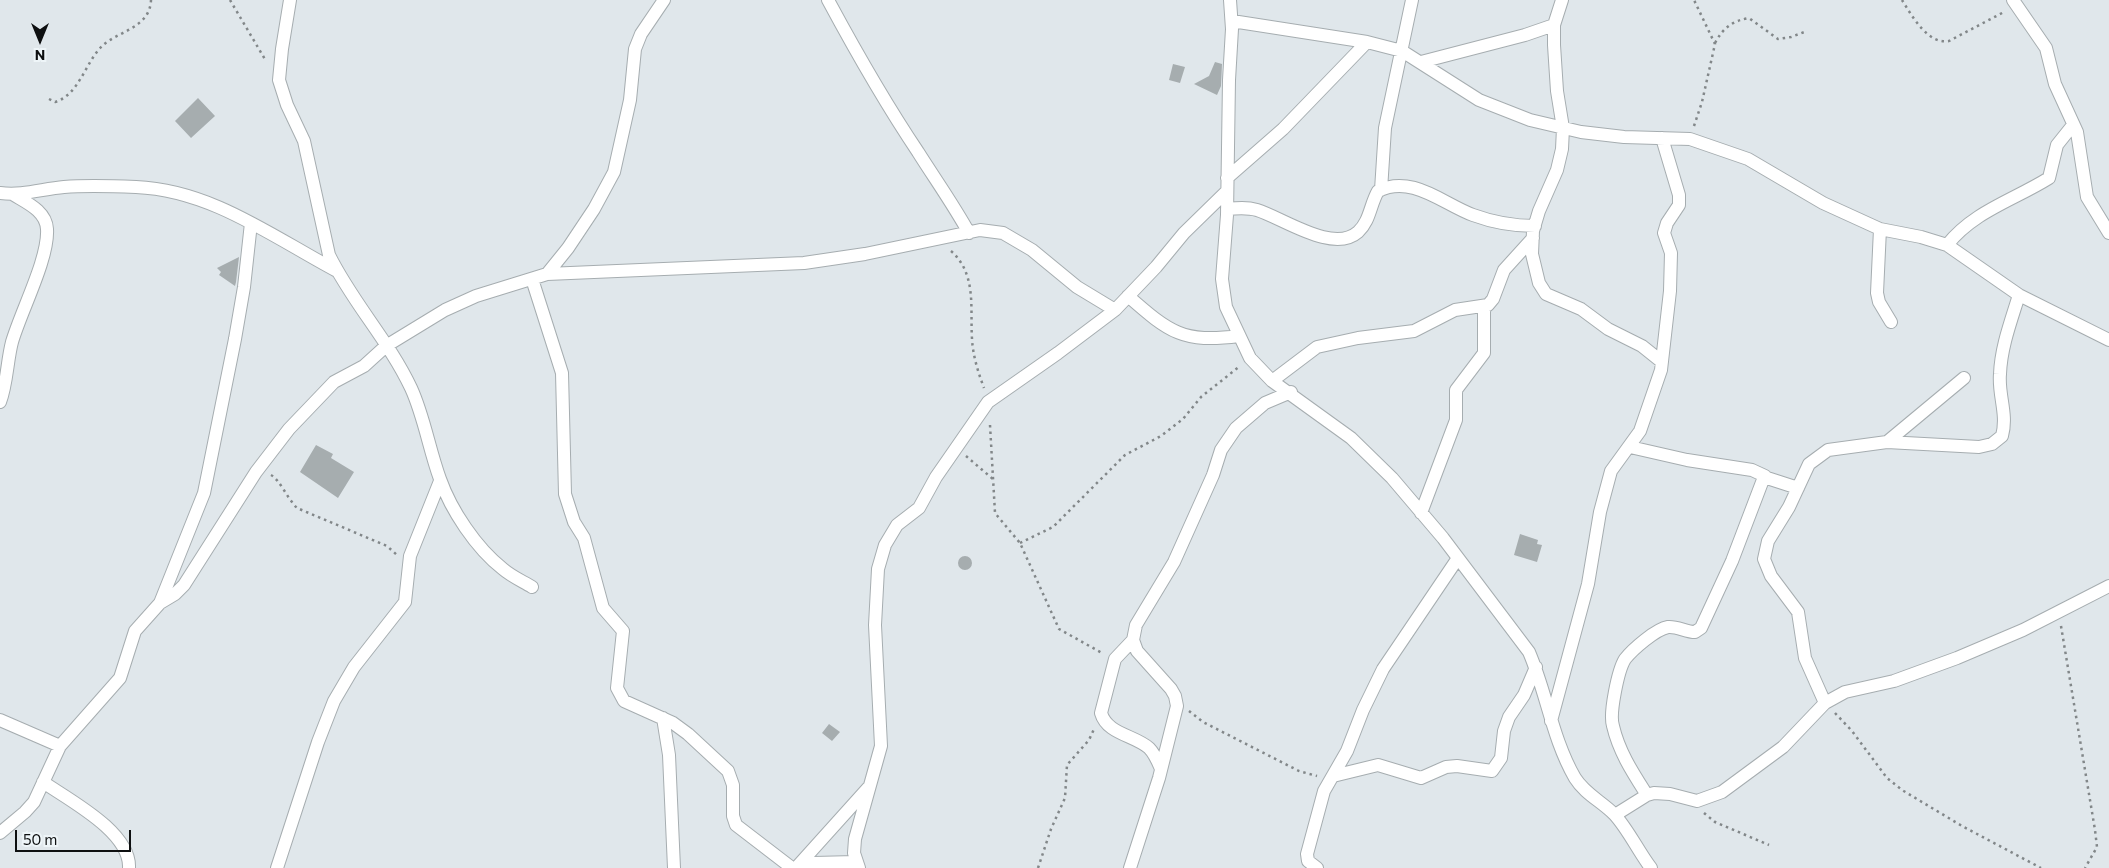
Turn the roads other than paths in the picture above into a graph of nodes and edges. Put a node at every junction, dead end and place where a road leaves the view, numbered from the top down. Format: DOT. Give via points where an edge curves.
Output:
graph roads {
  1 [pos="290,0"];
  2 [pos="664,0"];
  3 [pos="828,0"];
  4 [pos="1230,0"];
  5 [pos="1412,0"];
  6 [pos="1562,0"];
  7 [pos="2015,3"];
  8 [pos="1232,21"];
  9 [pos="1554,25"];
  10 [pos="1367,42"];
  11 [pos="1402,51"];
  12 [pos="1421,62"];
  13 [pos="2073,125"];
  14 [pos="1563,128"];
  15 [pos="1662,138"];
  16 [pos="1227,178"];
  17 [pos="1381,190"];
  18 [pos="1227,192"];
  19 [pos="0,193"];
  20 [pos="14,195"];
  21 [pos="1227,209"];
  22 [pos="251,223"];
  23 [pos="1880,229"];
  24 [pos="1534,232"];
  25 [pos="969,233"];
  26 [pos="2109,233"];
  27 [pos="1947,245"];
  28 [pos="337,271"];
  29 [pos="547,274"];
  30 [pos="532,279"];
  31 [pos="2019,295"];
  32 [pos="1128,296"];
  33 [pos="1484,306"];
  34 [pos="1115,310"];
  35 [pos="1891,322"];
  36 [pos="1240,336"];
  37 [pos="2109,340"];
  38 [pos="386,346"];
  39 [pos="1662,362"];
  40 [pos="1964,378"];
  41 [pos="1272,381"];
  42 [pos="1290,392"];
  43 [pos="0,402"];
  44 [pos="1887,442"];
  45 [pos="1630,447"];
  46 [pos="1765,476"];
  47 [pos="440,481"];
  48 [pos="1798,488"];
  49 [pos="1421,513"];
  50 [pos="1458,558"];
  51 [pos="2109,586"];
  52 [pos="532,587"];
  53 [pos="160,603"];
  54 [pos="1133,640"];
  55 [pos="1536,667"];
  56 [pos="1826,703"];
  57 [pos="662,718"];
  58 [pos="0,720"];
  59 [pos="1551,722"];
  60 [pos="60,746"];
  61 [pos="1162,769"];
  62 [pos="1333,776"];
  63 [pos="43,782"];
  64 [pos="872,784"];
  65 [pos="1647,795"];
  66 [pos="1615,815"];
  67 [pos="0,833"];
  68 [pos="857,865"];
  69 [pos="129,868"];
  70 [pos="278,868"];
  71 [pos="674,868"];
  72 [pos="792,868"];
  73 [pos="796,868"];
  74 [pos="804,868"];
  75 [pos="1130,868"];
  76 [pos="1317,868"];
  77 [pos="1651,868"];
  1 -- 28 [label="street" via="280,80 287,105 304,141 329,255"];
  2 -- 29 [label="street" via="635,49 630,100 614,172 594,209"];
  3 -- 25 [label="street"];
  4 -- 8 [label="street"];
  5 -- 11 [label="street"];
  6 -- 9 [label="street"];
  7 -- 13 [label="street" via="2046,48 2055,84"];
  8 -- 10 [label="street"];
  8 -- 16 [label="street"];
  9 -- 12 [label="street"];
  9 -- 14 [label="street" via="1557,91"];
  10 -- 11 [label="street"];
  10 -- 16 [label="street" via="1283,129"];
  11 -- 12 [label="street"];
  11 -- 17 [label="street" via="1385,128"];
  12 -- 14 [label="street" via="1479,100 1530,120"];
  13 -- 26 [label="street" via="2087,197"];
  13 -- 27 [label="street" via="2057,145 2049,178 1981,213 1959,230"];
  14 -- 15 [label="street" via="1615,136"];
  14 -- 24 [label="street" via="1557,170 1538,211"];
  15 -- 23 [label="street" via="1690,139 1748,159 1823,203"];
  15 -- 39 [label="street" via="1679,195 1679,205 1664,233 1670,249 1671,276"];
  16 -- 18 [label="street"];
  17 -- 21 [label="street" via="1357,233 1340,239 1329,239 1296,228 1256,210"];
  17 -- 24 [label="street" via="1395,187 1430,192 1476,216"];
  18 -- 21 [label="street"];
  18 -- 32 [label="street" via="1184,233"];
  19 -- 20 [label="street"];
  20 -- 22 [label="street" via="79,186 162,189 189,195"];
  20 -- 43 [label="street" via="38,211 47,229 39,266 12,342"];
  21 -- 36 [label="street" via="1222,279 1226,308"];
  22 -- 28 [label="street"];
  22 -- 53 [label="street" via="237,330 204,493"];
  23 -- 27 [label="street"];
  23 -- 35 [label="street" via="1877,293"];
  24 -- 33 [label="street" via="1504,270 1493,299"];
  24 -- 39 [label="street" via="1532,254 1539,283 1546,294 1581,309"];
  25 -- 29 [label="street" via="804,263"];
  25 -- 34 [label="street" via="980,230 1003,233 1032,250 1077,287"];
  27 -- 31 [label="street"];
  28 -- 38 [label="street"];
  29 -- 30 [label="street"];
  30 -- 38 [label="street" via="476,296 445,310"];
  30 -- 57 [label="street" via="562,373 568,506 584,538 604,608 623,631 618,694 628,703"];
  31 -- 37 [label="street"];
  31 -- 44 [label="street" via="2001,359 1999,376 2005,413 2002,436 1992,444 1979,447"];
  32 -- 34 [label="street"];
  32 -- 36 [label="street" via="1175,332 1210,340"];
  33 -- 41 [label="street" via="1455,310 1414,331 1317,347"];
  33 -- 49 [label="street" via="1484,352 1456,390 1456,420"];
  34 -- 64 [label="street" via="988,402 919,508 897,525 886,545 878,569 874,625 881,746"];
  36 -- 41 [label="street" via="1250,358"];
  38 -- 47 [label="street" via="411,389"];
  38 -- 53 [label="street" via="364,366 334,382 323,392 260,468 184,585"];
  39 -- 45 [label="street" via="1640,431"];
  40 -- 44 [label="street"];
  41 -- 42 [label="street"];
  42 -- 49 [label="street" via="1371,456"];
  42 -- 54 [label="street" via="1265,403 1236,428 1221,450 1188,534 1136,625"];
  44 -- 48 [label="street" via="1828,450 1809,464"];
  45 -- 46 [label="street" via="1752,470"];
  45 -- 59 [label="street" via="1611,471 1600,512 1588,584"];
  46 -- 48 [label="street"];
  46 -- 65 [label="street" via="1732,561 1701,628 1695,632 1665,628 1638,645 1624,660 1617,682 1612,724 1626,762"];
  47 -- 52 [label="street" via="461,519 485,551 503,569"];
  47 -- 70 [label="street" via="414,544 405,602 354,667 334,701"];
  48 -- 56 [label="street" via="1768,542 1764,559 1770,576 1798,612 1805,658"];
  49 -- 50 [label="street"];
  50 -- 55 [label="street" via="1519,637"];
  50 -- 62 [label="street" via="1383,668"];
  51 -- 56 [label="street" via="2023,630 1957,658 1894,681 1845,692"];
  53 -- 60 [label="street" via="135,631 120,678"];
  54 -- 61 [label="street" via="1137,651 1177,700"];
  54 -- 61 [label="street" via="1114,659 1100,713 1112,729 1148,748"];
  55 -- 59 [label="street"];
  55 -- 62 [label="street" via="1524,695 1509,717 1501,758 1492,771 1446,767 1421,778 1378,765"];
  56 -- 65 [label="street" via="1783,747 1722,792 1697,801 1661,792"];
  57 -- 71 [label="street" via="669,755"];
  57 -- 72 [label="street" via="688,734 728,771 733,785 736,825"];
  58 -- 60 [label="street"];
  59 -- 66 [label="street" via="1557,742 1582,788"];
  60 -- 63 [label="street"];
  61 -- 75 [label="street"];
  62 -- 76 [label="street" via="1324,791 1307,854 1308,861"];
  63 -- 67 [label="street" via="34,802"];
  63 -- 69 [label="street" via="100,821 126,849"];
  64 -- 68 [label="street" via="855,839"];
  64 -- 73 [label="street"];
  65 -- 66 [label="street"];
  66 -- 77 [label="street"];
  68 -- 74 [label="street" via="814,863"];
}
